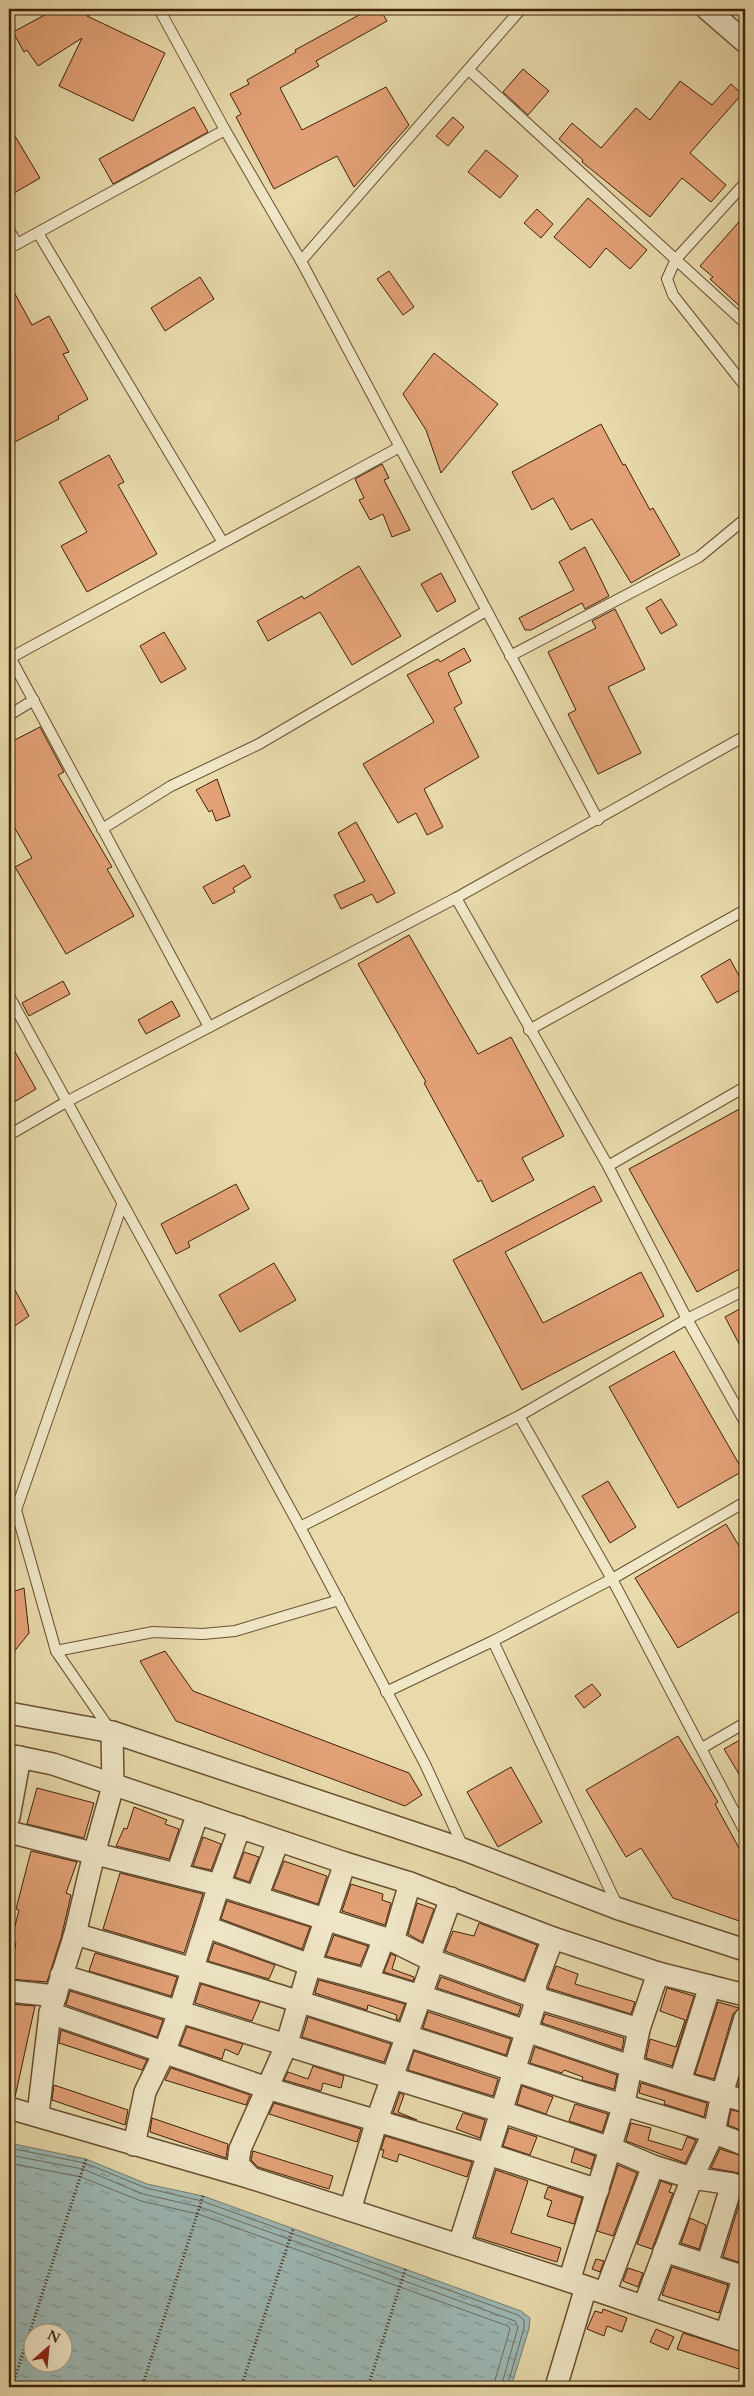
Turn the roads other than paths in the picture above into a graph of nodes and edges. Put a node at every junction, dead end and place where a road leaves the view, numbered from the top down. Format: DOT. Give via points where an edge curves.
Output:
graph roads {
  1 [pos="159,9"];
  2 [pos="521,9"];
  3 [pos="707,9"];
  4 [pos="745,42"];
  5 [pos="469,70"];
  6 [pos="224,130"];
  7 [pos="745,183"];
  8 [pos="9,230"];
  9 [pos="38,232"];
  10 [pos="13,246"];
  11 [pos="676,259"];
  12 [pos="300,261"];
  13 [pos="745,323"];
  14 [pos="745,386"];
  15 [pos="398,448"];
  16 [pos="745,519"];
  17 [pos="222,541"];
  18 [pos="486,611"];
  19 [pos="510,656"];
  20 [pos="10,657"];
  21 [pos="34,700"];
  22 [pos="9,715"];
  23 [pos="745,736"];
  24 [pos="598,820"];
  25 [pos="102,830"];
  26 [pos="456,898"];
  27 [pos="745,910"];
  28 [pos="9,996"];
  29 [pos="210,1027"];
  30 [pos="529,1030"];
  31 [pos="745,1087"];
  32 [pos="66,1102"];
  33 [pos="9,1134"];
  34 [pos="608,1166"];
  35 [pos="122,1205"];
  36 [pos="745,1290"];
  37 [pos="687,1319"];
  38 [pos="519,1416"];
  39 [pos="745,1422"];
  40 [pos="9,1497"];
  41 [pos="745,1502"];
  42 [pos="16,1510"];
  43 [pos="300,1527"];
  44 [pos="612,1579"];
  45 [pos="339,1600"];
  46 [pos="493,1641"];
  47 [pos="56,1651"];
  48 [pos="386,1692"];
  49 [pos="9,1713"];
  50 [pos="745,1724"];
  51 [pos="112,1732"];
  52 [pos="702,1748"];
  53 [pos="14,1756"];
  54 [pos="113,1786"];
  55 [pos="10,1804"];
  56 [pos="198,1813"];
  57 [pos="240,1827"];
  58 [pos="9,1832"];
  59 [pos="745,1832"];
  60 [pos="278,1841"];
  61 [pos="465,1850"];
  62 [pos="94,1854"];
  63 [pos="345,1864"];
  64 [pos="177,1873"];
  65 [pos="410,1883"];
  66 [pos="219,1885"];
  67 [pos="257,1897"];
  68 [pos="451,1898"];
  69 [pos="619,1910"];
  70 [pos="326,1919"];
  71 [pos="207,1928"];
  72 [pos="75,1934"];
  73 [pos="553,1938"];
  74 [pos="388,1940"];
  75 [pos="745,1950"];
  76 [pos="429,1959"];
  77 [pos="310,1966"];
  78 [pos="193,1968"];
  79 [pos="658,1973"];
  80 [pos="62,1975"];
  81 [pos="368,1980"];
  82 [pos="710,1986"];
  83 [pos="9,1990"];
  84 [pos="420,1995"];
  85 [pos="745,1995"];
  86 [pos="537,1998"];
  87 [pos="298,2003"];
  88 [pos="53,2004"];
  89 [pos="179,2012"];
  90 [pos="745,2018"];
  91 [pos="639,2029"];
  92 [pos="527,2033"];
  93 [pos="408,2036"];
  94 [pos="286,2046"];
  95 [pos="164,2053"];
  96 [pos="630,2067"];
  97 [pos="514,2071"];
  98 [pos="392,2078"];
  99 [pos="680,2081"];
  100 [pos="267,2088"];
  101 [pos="722,2094"];
  102 [pos="745,2101"];
  103 [pos="623,2107"];
  104 [pos="9,2108"];
  105 [pos="502,2112"];
  106 [pos="38,2114"];
  107 [pos="377,2120"];
  108 [pos="714,2132"];
  109 [pos="134,2144"];
  110 [pos="745,2145"];
  111 [pos="611,2148"];
  112 [pos="488,2154"];
  113 [pos="653,2166"];
  114 [pos="251,2178"];
  115 [pos="692,2178"];
  116 [pos="739,2186"];
  117 [pos="598,2190"];
  118 [pos="350,2210"];
  119 [pos="459,2245"];
  120 [pos="664,2251"];
  121 [pos="707,2265"];
  122 [pos="745,2275"];
  123 [pos="587,2287"];
  124 [pos="644,2306"];
  125 [pos="735,2338"];
  126 [pos="556,2387"];
  1 -- 6 [label="lane"];
  2 -- 5 [label="lane"];
  3 -- 4 [label="street"];
  5 -- 11 [label="lane"];
  5 -- 12 [label="lane"];
  6 -- 9 [label="lane"];
  6 -- 12 [label="lane"];
  7 -- 11 [label="lane"];
  8 -- 10 [label="lane"];
  9 -- 10 [label="lane"];
  9 -- 17 [label="lane"];
  11 -- 13 [label="lane"];
  11 -- 14 [label="lane" via="667,279 673,295"];
  12 -- 15 [label="lane"];
  15 -- 17 [label="lane"];
  15 -- 18 [label="lane"];
  16 -- 19 [label="lane" via="698,557"];
  17 -- 20 [label="lane"];
  18 -- 19 [label="lane"];
  18 -- 25 [label="lane" via="259,744 171,786"];
  19 -- 24 [label="lane"];
  20 -- 21 [label="lane"];
  21 -- 22 [label="lane"];
  21 -- 25 [label="lane"];
  23 -- 24 [label="lane"];
  24 -- 26 [label="lane"];
  25 -- 29 [label="lane"];
  26 -- 29 [label="lane"];
  26 -- 30 [label="lane"];
  27 -- 30 [label="lane"];
  28 -- 32 [label="lane"];
  29 -- 32 [label="lane"];
  30 -- 34 [label="lane"];
  31 -- 34 [label="lane"];
  32 -- 33 [label="lane"];
  32 -- 35 [label="lane"];
  34 -- 37 [label="lane"];
  35 -- 42 [label="lane"];
  35 -- 43 [label="lane"];
  36 -- 37 [label="lane"];
  37 -- 38 [label="lane"];
  37 -- 39 [label="lane"];
  38 -- 43 [label="lane"];
  38 -- 44 [label="lane"];
  40 -- 42 [label="lane"];
  41 -- 44 [label="lane"];
  42 -- 47 [label="lane"];
  43 -- 45 [label="lane"];
  44 -- 46 [label="lane"];
  44 -- 52 [label="lane"];
  45 -- 47 [label="lane" via="235,1631 203,1634 153,1632"];
  45 -- 48 [label="lane"];
  46 -- 48 [label="lane"];
  46 -- 69 [label="lane"];
  47 -- 51 [label="lane"];
  48 -- 61 [label="lane" via="425,1764"];
  49 -- 51 [label="street"];
  50 -- 52 [label="lane"];
  51 -- 54 [label="street"];
  51 -- 61 [label="street"];
  52 -- 59 [label="lane"];
  53 -- 54 [label="street" via="52,1764"];
  53 -- 55 [label="street"];
  54 -- 56 [label="street"];
  54 -- 62 [label="street"];
  56 -- 57 [label="street"];
  56 -- 64 [label="street"];
  57 -- 60 [label="street"];
  57 -- 66 [label="street"];
  58 -- 62 [label="street"];
  60 -- 63 [label="street"];
  60 -- 67 [label="street"];
  61 -- 69 [label="street"];
  62 -- 64 [label="street"];
  62 -- 72 [label="street"];
  63 -- 65 [label="street"];
  63 -- 70 [label="street"];
  64 -- 66 [label="street"];
  65 -- 68 [label="street"];
  65 -- 74 [label="street"];
  66 -- 67 [label="street"];
  66 -- 71 [label="street"];
  67 -- 70 [label="street"];
  68 -- 73 [label="street"];
  68 -- 76 [label="street"];
  69 -- 75 [label="street"];
  70 -- 74 [label="street"];
  70 -- 77 [label="street"];
  71 -- 77 [label="street"];
  71 -- 78 [label="street"];
  72 -- 78 [label="street"];
  72 -- 80 [label="street"];
  73 -- 79 [label="street"];
  73 -- 86 [label="street" via="535,1986"];
  74 -- 76 [label="street"];
  74 -- 81 [label="street"];
  76 -- 84 [label="street" via="431,1967"];
  76 -- 86 [label="street"];
  77 -- 81 [label="street"];
  77 -- 87 [label="street"];
  78 -- 87 [label="street"];
  78 -- 89 [label="street"];
  79 -- 82 [label="street"];
  79 -- 91 [label="street"];
  80 -- 88 [label="street"];
  80 -- 89 [label="street"];
  81 -- 84 [label="street"];
  82 -- 85 [label="street"];
  82 -- 99 [label="street"];
  83 -- 88 [label="street"];
  84 -- 92 [label="street"];
  84 -- 93 [label="street"];
  86 -- 91 [label="street"];
  86 -- 92 [label="street"];
  87 -- 93 [label="street"];
  87 -- 94 [label="street"];
  88 -- 95 [label="street"];
  88 -- 106 [label="street"];
  89 -- 94 [label="street"];
  89 -- 95 [label="street"];
  90 -- 101 [label="street"];
  91 -- 96 [label="street"];
  92 -- 96 [label="street"];
  92 -- 97 [label="street"];
  93 -- 97 [label="street"];
  93 -- 98 [label="street"];
  94 -- 98 [label="street"];
  94 -- 100 [label="street"];
  95 -- 100 [label="street"];
  95 -- 109 [label="street" via="145,2092"];
  96 -- 99 [label="street"];
  96 -- 103 [label="street"];
  97 -- 103 [label="street"];
  97 -- 105 [label="street"];
  98 -- 105 [label="street"];
  98 -- 107 [label="street"];
  99 -- 101 [label="street"];
  100 -- 107 [label="street"];
  100 -- 114 [label="street" via="240,2149 238,2164"];
  101 -- 102 [label="street"];
  101 -- 108 [label="street"];
  103 -- 108 [label="street"];
  103 -- 111 [label="street"];
  104 -- 106 [label="street"];
  105 -- 111 [label="street"];
  105 -- 112 [label="street"];
  106 -- 109 [label="street"];
  107 -- 112 [label="street"];
  107 -- 118 [label="street"];
  108 -- 110 [label="street"];
  108 -- 115 [label="street"];
  109 -- 114 [label="street"];
  111 -- 113 [label="street"];
  111 -- 117 [label="street"];
  112 -- 117 [label="street"];
  112 -- 119 [label="street"];
  113 -- 115 [label="street"];
  113 -- 123 [label="street"];
  114 -- 118 [label="street"];
  115 -- 116 [label="street"];
  115 -- 120 [label="street"];
  116 -- 121 [label="street"];
  117 -- 123 [label="street"];
  118 -- 119 [label="street"];
  119 -- 123 [label="street"];
  120 -- 121 [label="street"];
  120 -- 124 [label="street"];
  121 -- 122 [label="street"];
  122 -- 125 [label="street"];
  123 -- 124 [label="street"];
  123 -- 126 [label="street"];
  124 -- 125 [label="street"];
}
